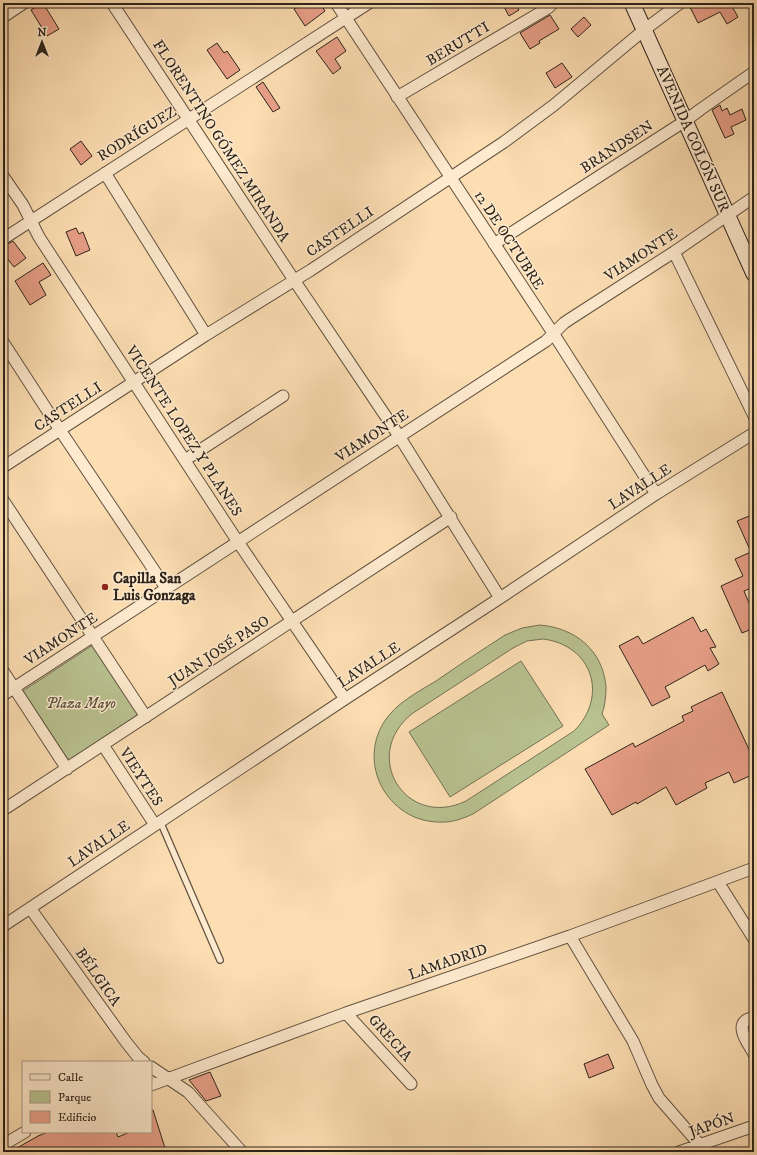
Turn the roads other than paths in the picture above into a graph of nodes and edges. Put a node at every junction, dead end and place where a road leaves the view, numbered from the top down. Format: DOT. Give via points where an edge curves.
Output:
graph roads {
  1 [pos="24,3"];
  2 [pos="112,3"];
  3 [pos="336,3"];
  4 [pos="369,3"];
  5 [pos="553,3"];
  6 [pos="632,3"];
  7 [pos="680,3"];
  8 [pos="3,17"];
  9 [pos="346,17"];
  10 [pos="644,30"];
  11 [pos="754,72"];
  12 [pos="397,97"];
  13 [pos="189,120"];
  14 [pos="685,121"];
  15 [pos="105,173"];
  16 [pos="3,176"];
  17 [pos="450,178"];
  18 [pos="754,196"];
  19 [pos="727,215"];
  20 [pos="30,221"];
  21 [pos="3,239"];
  22 [pos="494,244"];
  23 [pos="674,252"];
  24 [pos="754,274"];
  25 [pos="294,280"];
  26 [pos="553,333"];
  27 [pos="206,335"];
  28 [pos="3,342"];
  29 [pos="134,382"];
  30 [pos="282,396"];
  31 [pos="754,416"];
  32 [pos="60,430"];
  33 [pos="754,433"];
  34 [pos="399,436"];
  35 [pos="185,460"];
  36 [pos="3,467"];
  37 [pos="656,494"];
  38 [pos="3,500"];
  39 [pos="451,517"];
  40 [pos="238,542"];
  41 [pos="166,588"];
  42 [pos="500,598"];
  43 [pos="292,621"];
  44 [pos="92,637"];
  45 [pos="3,671"];
  46 [pos="14,688"];
  47 [pos="3,695"];
  48 [pos="345,699"];
  49 [pos="146,717"];
  50 [pos="103,745"];
  51 [pos="67,769"];
  52 [pos="3,810"];
  53 [pos="157,823"];
  54 [pos="754,868"];
  55 [pos="718,882"];
  56 [pos="30,908"];
  57 [pos="3,926"];
  58 [pos="570,936"];
  59 [pos="754,939"];
  60 [pos="220,960"];
  61 [pos="346,1013"];
  62 [pos="754,1017"];
  63 [pos="754,1054"];
  64 [pos="138,1060"];
  65 [pos="152,1068"];
  66 [pos="168,1079"];
  67 [pos="411,1084"];
  68 [pos="152,1085"];
  69 [pos="754,1126"];
  70 [pos="23,1133"];
  71 [pos="3,1145"];
  72 [pos="703,1148"];
  73 [pos="242,1152"];
  74 [pos="679,1152"];
  1 -- 8 [label="street"];
  2 -- 13 [label="street, FLORENTINO GÓMEZ MIRANDA"];
  3 -- 9 [label="street, 12 DE OCTUBRE"];
  4 -- 9 [label="street, RODRÍGUEZ"];
  5 -- 12 [label="street, BERUTTI"];
  6 -- 10 [label="main road, AVENIDA COLÓN SUR"];
  7 -- 10 [label="street, CASTELLI"];
  9 -- 12 [label="street, 12 DE OCTUBRE"];
  9 -- 13 [label="street, RODRÍGUEZ"];
  10 -- 14 [label="main road, AVENIDA COLÓN SUR"];
  10 -- 17 [label="street, CASTELLI" via="554,105"];
  11 -- 14 [label="street, BRANDSEN"];
  12 -- 17 [label="street, 12 DE OCTUBRE"];
  13 -- 15 [label="street, RODRÍGUEZ"];
  13 -- 25 [label="street, FLORENTINO GÓMEZ MIRANDA"];
  14 -- 19 [label="main road, AVENIDA COLÓN SUR"];
  14 -- 22 [label="street, BRANDSEN"];
  15 -- 20 [label="street, RODRÍGUEZ"];
  15 -- 27 [label="street"];
  16 -- 20 [label="street, VICENTE LOPEZ Y PLANES"];
  17 -- 22 [label="street, 12 DE OCTUBRE"];
  17 -- 25 [label="street, CASTELLI"];
  18 -- 19 [label="street, VIAMONTE"];
  19 -- 23 [label="street, VIAMONTE"];
  19 -- 24 [label="main road, AVENIDA COLÓN SUR"];
  20 -- 21 [label="street, RODRÍGUEZ"];
  20 -- 29 [label="street, VICENTE LOPEZ Y PLANES"];
  22 -- 26 [label="street, 12 DE OCTUBRE"];
  23 -- 26 [label="street, VIAMONTE" via="570,319"];
  23 -- 31 [label="street"];
  25 -- 27 [label="street, CASTELLI"];
  25 -- 34 [label="street, FLORENTINO GÓMEZ MIRANDA"];
  26 -- 34 [label="street, VIAMONTE" via="546,341"];
  26 -- 37 [label="street, 12 DE OCTUBRE"];
  27 -- 29 [label="street, CASTELLI"];
  28 -- 32 [label="street"];
  29 -- 32 [label="street, CASTELLI"];
  29 -- 35 [label="street, VICENTE LOPEZ Y PLANES"];
  30 -- 35 [label="street"];
  32 -- 36 [label="street, CASTELLI"];
  32 -- 41 [label="street"];
  33 -- 37 [label="street, LAVALLE"];
  34 -- 39 [label="street, FLORENTINO GÓMEZ MIRANDA"];
  34 -- 40 [label="street, VIAMONTE"];
  35 -- 40 [label="street, VICENTE LOPEZ Y PLANES"];
  37 -- 42 [label="street, LAVALLE"];
  38 -- 44 [label="street"];
  39 -- 42 [label="street, FLORENTINO GÓMEZ MIRANDA"];
  39 -- 43 [label="street, JUAN JOSÉ PASO"];
  40 -- 41 [label="street, VIAMONTE"];
  40 -- 43 [label="street, VICENTE LOPEZ Y PLANES"];
  41 -- 44 [label="street, VIAMONTE"];
  42 -- 48 [label="street, LAVALLE"];
  43 -- 48 [label="street, VICENTE LOPEZ Y PLANES"];
  43 -- 49 [label="street, JUAN JOSÉ PASO"];
  44 -- 46 [label="street, VIAMONTE"];
  44 -- 49 [label="street"];
  45 -- 46 [label="street"];
  46 -- 47 [label="street, VIAMONTE"];
  46 -- 51 [label="street"];
  48 -- 53 [label="street, LAVALLE"];
  49 -- 50 [label="street, JUAN JOSÉ PASO"];
  50 -- 51 [label="street, JUAN JOSÉ PASO"];
  50 -- 53 [label="street, VIEYTES"];
  51 -- 52 [label="street, JUAN JOSÉ PASO"];
  53 -- 56 [label="street, LAVALLE"];
  53 -- 60 [label="lane"];
  54 -- 55 [label="street, LAMADRID"];
  55 -- 58 [label="street, LAMADRID"];
  55 -- 59 [label="street"];
  56 -- 57 [label="street, LAVALLE"];
  56 -- 64 [label="street, BÉLGICA"];
  58 -- 61 [label="street, LAMADRID"];
  58 -- 72 [label="street" via="633,1041 659,1098"];
  61 -- 66 [label="street, LAMADRID"];
  61 -- 67 [label="street, GRECIA"];
  62 -- 63 [label="street" via="741,1026"];
  65 -- 66 [label="street"];
  66 -- 68 [label="street, LAMADRID"];
  66 -- 73 [label="street" via="188,1092"];
  69 -- 72 [label="street, JAPÓN"];
  70 -- 71 [label="street"];
  72 -- 74 [label="street, JAPÓN"];
}
